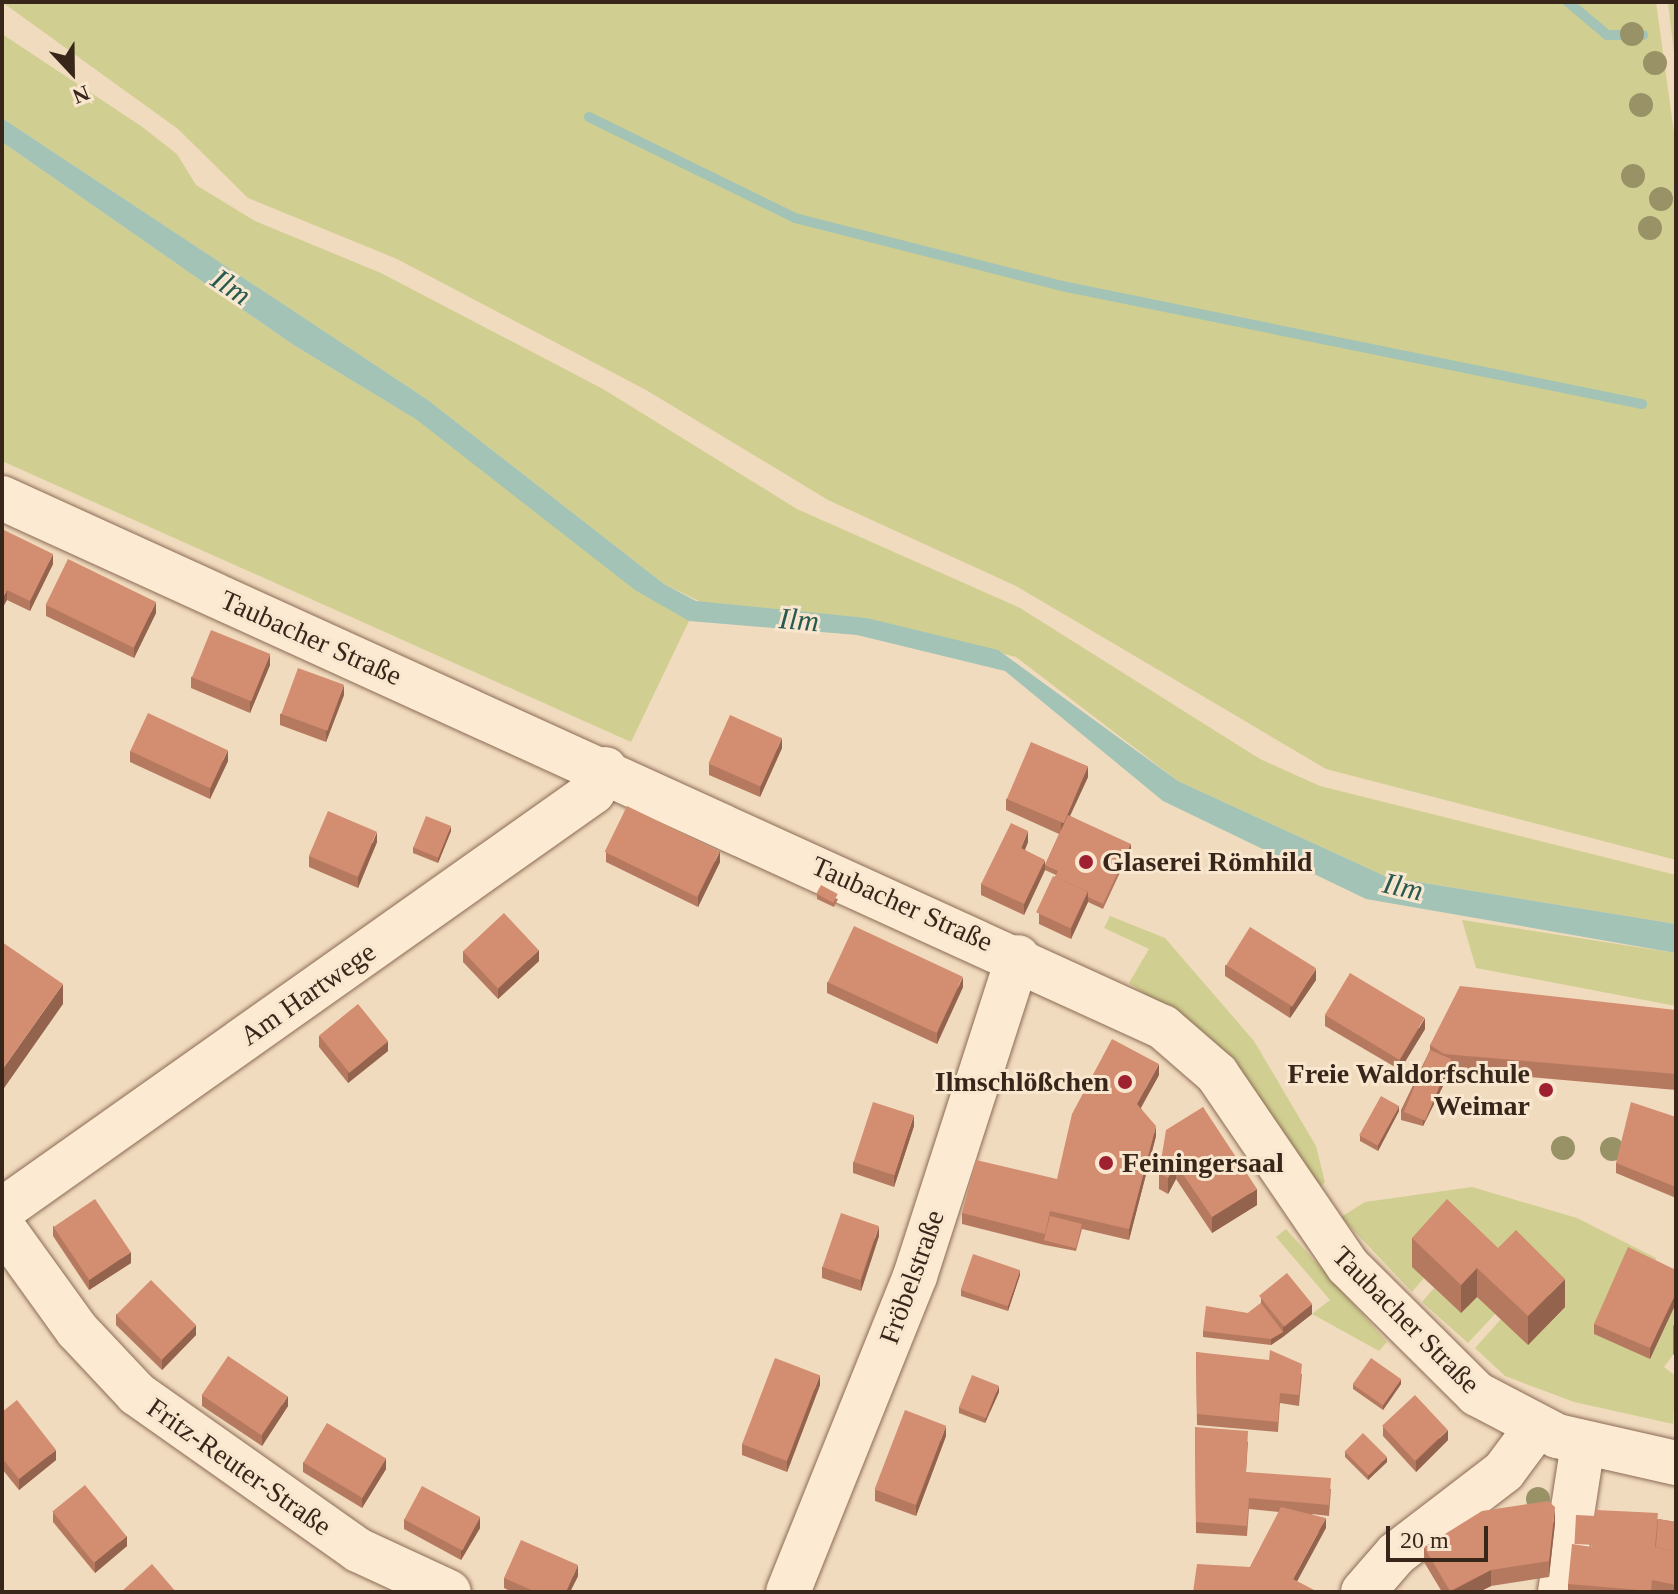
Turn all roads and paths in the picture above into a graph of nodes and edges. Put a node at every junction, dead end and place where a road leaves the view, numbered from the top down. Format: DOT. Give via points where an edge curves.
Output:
graph roads {
  1 [pos="2,498"];
  2 [pos="605,769"];
  3 [pos="1018,957"];
  4 [pos="2,1210"];
  5 [pos="2,1226"];
  6 [pos="1536,1428"];
  7 [pos="1583,1444"];
  8 [pos="1676,1463"];
  9 [pos="449,1592"];
  10 [pos="788,1592"];
  11 [pos="1363,1592"];
  12 [pos="1560,1592"];
  1 -- 2 [label="street, Taubacher Straße"];
  2 -- 3 [label="street, Taubacher Straße"];
  2 -- 4 [label="street, Am Hartwege" via="593,792"];
  3 -- 6 [label="street, Taubacher Straße" via="1131,1009 1192,1050 1249,1116 1348,1266 1477,1394"];
  3 -- 10 [label="street, Fröbelstraße" via="915,1276"];
  5 -- 9 [label="street, Fritz-Reuter-Straße" via="77,1330 137,1394 358,1550"];
  6 -- 7 [label="street, Taubacher Straße"];
  6 -- 11 [label="street" via="1504,1471 1396,1554"];
  7 -- 8 [label="street, Taubacher Straße"];
  7 -- 12 [label="street"];
}
